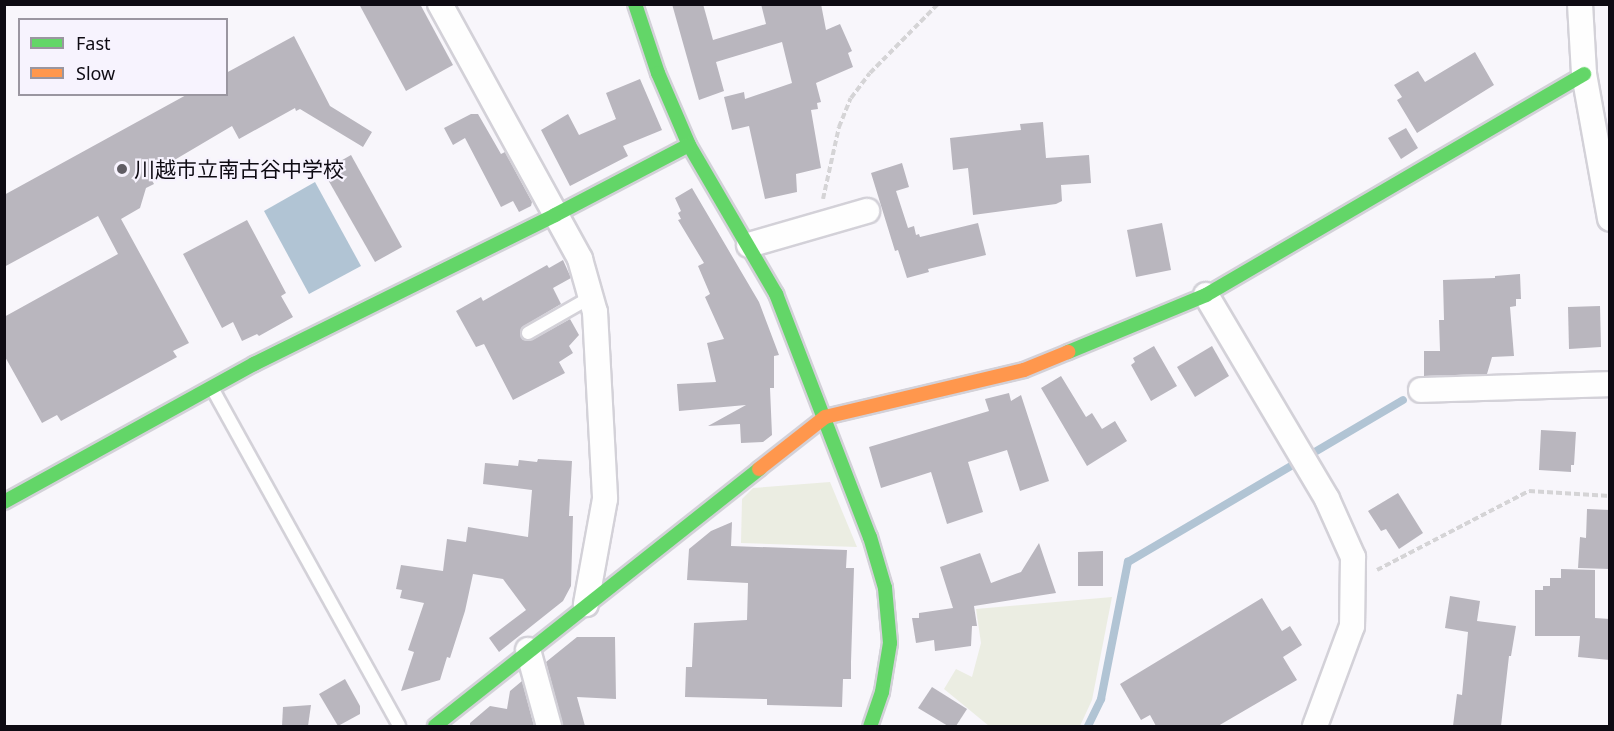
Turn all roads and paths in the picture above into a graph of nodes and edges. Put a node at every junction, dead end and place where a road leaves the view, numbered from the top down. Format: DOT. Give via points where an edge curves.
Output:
graph roads {
  1 [pos="440,4"];
  2 [pos="635,4"];
  3 [pos="938,4"];
  4 [pos="1580,4"];
  5 [pos="1584,74"];
  6 [pos="689,145"];
  7 [pos="867,211"];
  8 [pos="555,215"];
  9 [pos="1610,219"];
  10 [pos="818,225"];
  11 [pos="749,245"];
  12 [pos="1206,296"];
  13 [pos="591,297"];
  14 [pos="528,333"];
  15 [pos="1610,384"];
  16 [pos="211,387"];
  17 [pos="1421,390"];
  18 [pos="825,417"];
  19 [pos="1610,496"];
  20 [pos="4,502"];
  21 [pos="1352,583"];
  22 [pos="586,604"];
  23 [pos="528,650"];
  24 [pos="444,724"];
  25 [pos="399,726"];
  26 [pos="549,726"];
  27 [pos="870,726"];
  28 [pos="1315,726"];
  1 -- 8 [label="street"];
  2 -- 6 [label="street" via="658,73"];
  3 -- 10 [label="path" via="870,73 851,98 838,127"];
  4 -- 5 [label="street"];
  5 -- 9 [label="street"];
  5 -- 12 [label="street"];
  6 -- 8 [label="street"];
  6 -- 11 [label="street"];
  7 -- 10 [label="street"];
  8 -- 13 [label="street" via="580,259"];
  8 -- 16 [label="street"];
  10 -- 11 [label="street"];
  11 -- 18 [label="street" via="776,294"];
  12 -- 18 [label="street" via="1024,370"];
  12 -- 21 [label="street" via="1327,499 1353,558"];
  13 -- 14 [label="lane"];
  13 -- 22 [label="street" via="605,499"];
  15 -- 17 [label="street"];
  16 -- 20 [label="street"];
  16 -- 25 [label="lane"];
  18 -- 22 [label="street"];
  18 -- 27 [label="street" via="870,537 889,610 885,680"];
  19 -- 21 [label="path" via="1529,492"];
  21 -- 28 [label="street" via="1352,626"];
  22 -- 23 [label="street"];
  23 -- 24 [label="street"];
  23 -- 26 [label="street"];
}
